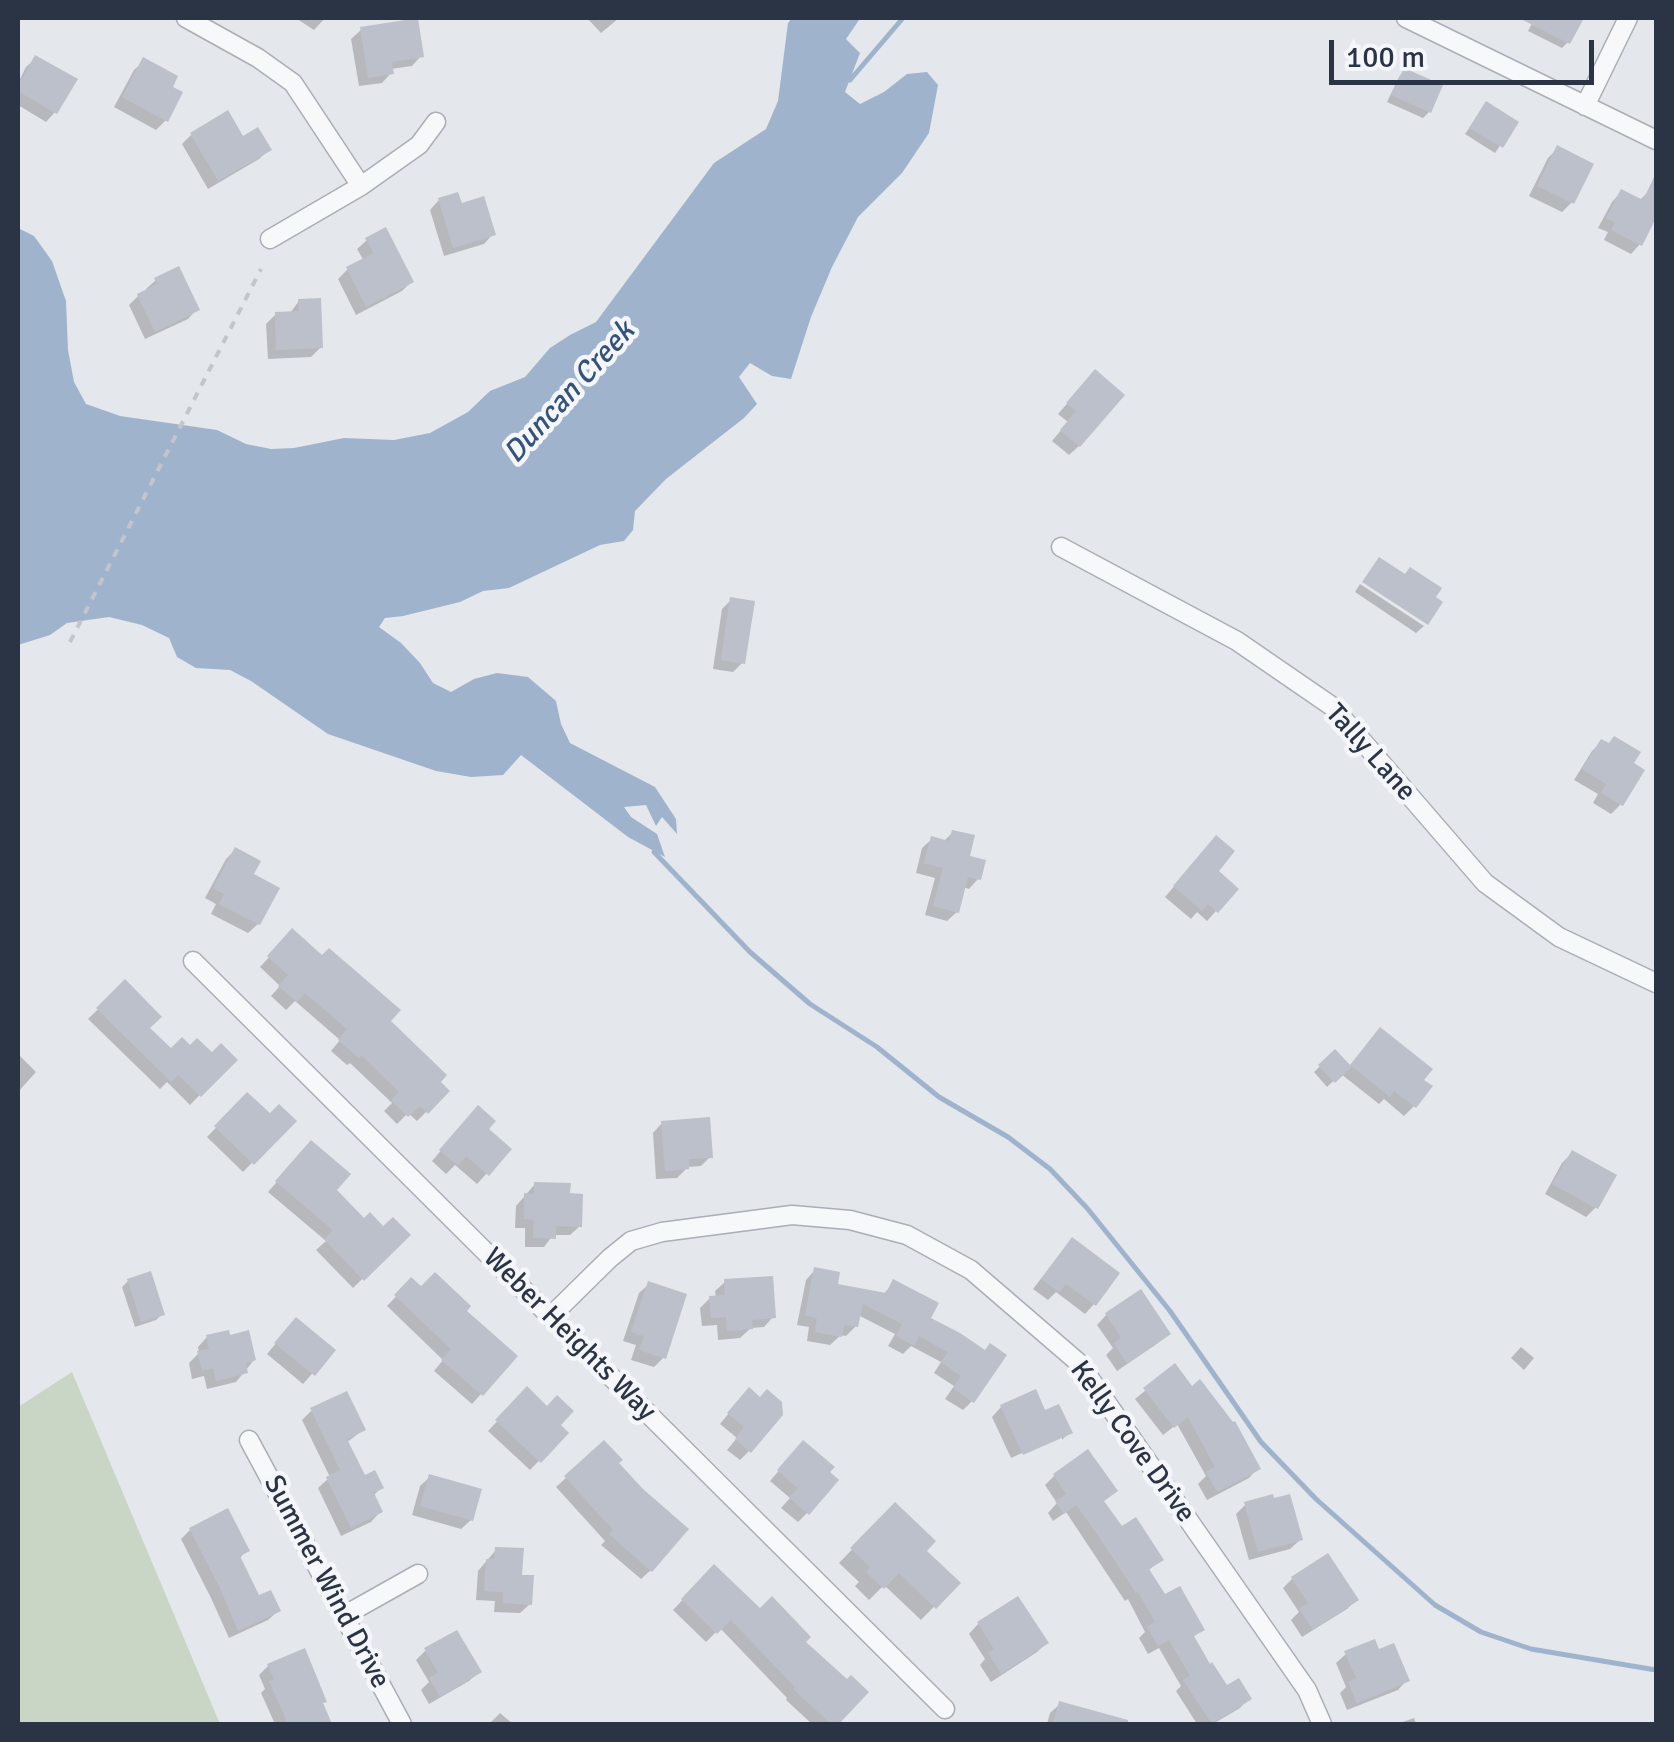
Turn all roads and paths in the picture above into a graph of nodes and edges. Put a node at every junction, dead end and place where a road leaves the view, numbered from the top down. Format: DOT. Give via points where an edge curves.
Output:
graph roads {
  1 [pos="186,18"];
  2 [pos="1406,18"];
  3 [pos="1628,18"];
  4 [pos="1585,106"];
  5 [pos="436,122"];
  6 [pos="1656,140"];
  7 [pos="360,186"];
  8 [pos="270,239"];
  9 [pos="261,269"];
  10 [pos="1061,548"];
  11 [pos="70,642"];
  12 [pos="193,961"];
  13 [pos="1656,983"];
  14 [pos="550,1316"];
  15 [pos="249,1440"];
  16 [pos="418,1574"];
  17 [pos="345,1615"];
  18 [pos="944,1709"];
  19 [pos="402,1724"];
  20 [pos="1322,1724"];
  1 -- 7 [label="street" via="293,83"];
  2 -- 4 [label="street"];
  3 -- 4 [label="street"];
  4 -- 6 [label="street"];
  5 -- 7 [label="street" via="419,146"];
  7 -- 8 [label="street"];
  9 -- 11 [label="path"];
  10 -- 13 [label="street, Tally Lane" via="1238,640 1333,707 1485,883 1559,937"];
  12 -- 14 [label="street, Weber Heights Way"];
  14 -- 18 [label="street, Weber Heights Way"];
  14 -- 20 [label="street, Kelly Cove Drive" via="632,1241 662,1232 792,1215 908,1235 972,1270 1080,1363 1307,1690"];
  15 -- 17 [label="street, Summer Wind Drive"];
  16 -- 17 [label="street"];
  17 -- 19 [label="street, Summer Wind Drive"];
}
